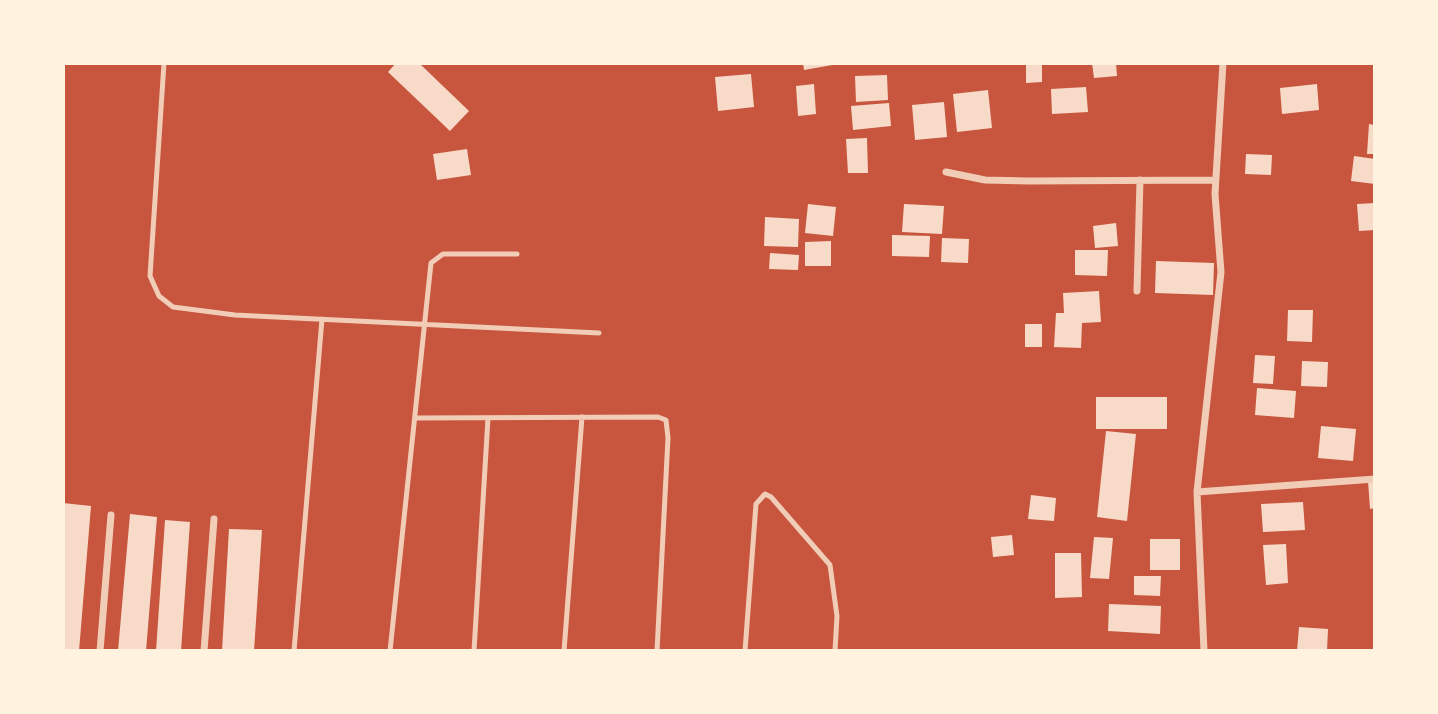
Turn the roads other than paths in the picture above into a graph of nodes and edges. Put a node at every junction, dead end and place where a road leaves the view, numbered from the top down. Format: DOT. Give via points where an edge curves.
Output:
graph roads {
  1 [pos="164,63"];
  2 [pos="1223,63"];
  3 [pos="947,172"];
  4 [pos="1140,180"];
  5 [pos="1216,180"];
  6 [pos="517,254"];
  7 [pos="1137,291"];
  8 [pos="322,319"];
  9 [pos="425,324"];
  10 [pos="599,333"];
  11 [pos="582,417"];
  12 [pos="415,418"];
  13 [pos="488,418"];
  14 [pos="1375,479"];
  15 [pos="1197,492"];
  16 [pos="111,515"];
  17 [pos="214,519"];
  18 [pos="100,651"];
  19 [pos="204,651"];
  20 [pos="294,651"];
  21 [pos="390,651"];
  22 [pos="474,651"];
  23 [pos="564,651"];
  24 [pos="657,651"];
  25 [pos="745,651"];
  26 [pos="835,651"];
  27 [pos="1204,651"];
  1 -- 8 [label="lane" via="149,267 159,296 173,307"];
  2 -- 5 [label="street"];
  3 -- 4 [label="street" via="1007,180"];
  4 -- 5 [label="street"];
  4 -- 7 [label="street"];
  5 -- 15 [label="street" via="1220,294"];
  6 -- 9 [label="lane" via="438,255 431,263"];
  8 -- 9 [label="lane"];
  8 -- 20 [label="lane"];
  9 -- 10 [label="lane"];
  9 -- 12 [label="lane"];
  11 -- 13 [label="lane"];
  11 -- 23 [label="lane"];
  11 -- 24 [label="lane" via="658,417 669,425"];
  12 -- 13 [label="lane"];
  12 -- 21 [label="lane"];
  13 -- 22 [label="lane"];
  14 -- 15 [label="street"];
  15 -- 27 [label="street"];
  16 -- 18 [label="street"];
  17 -- 19 [label="street"];
  25 -- 26 [label="lane" via="756,504 765,494 830,565 837,616"];
}
